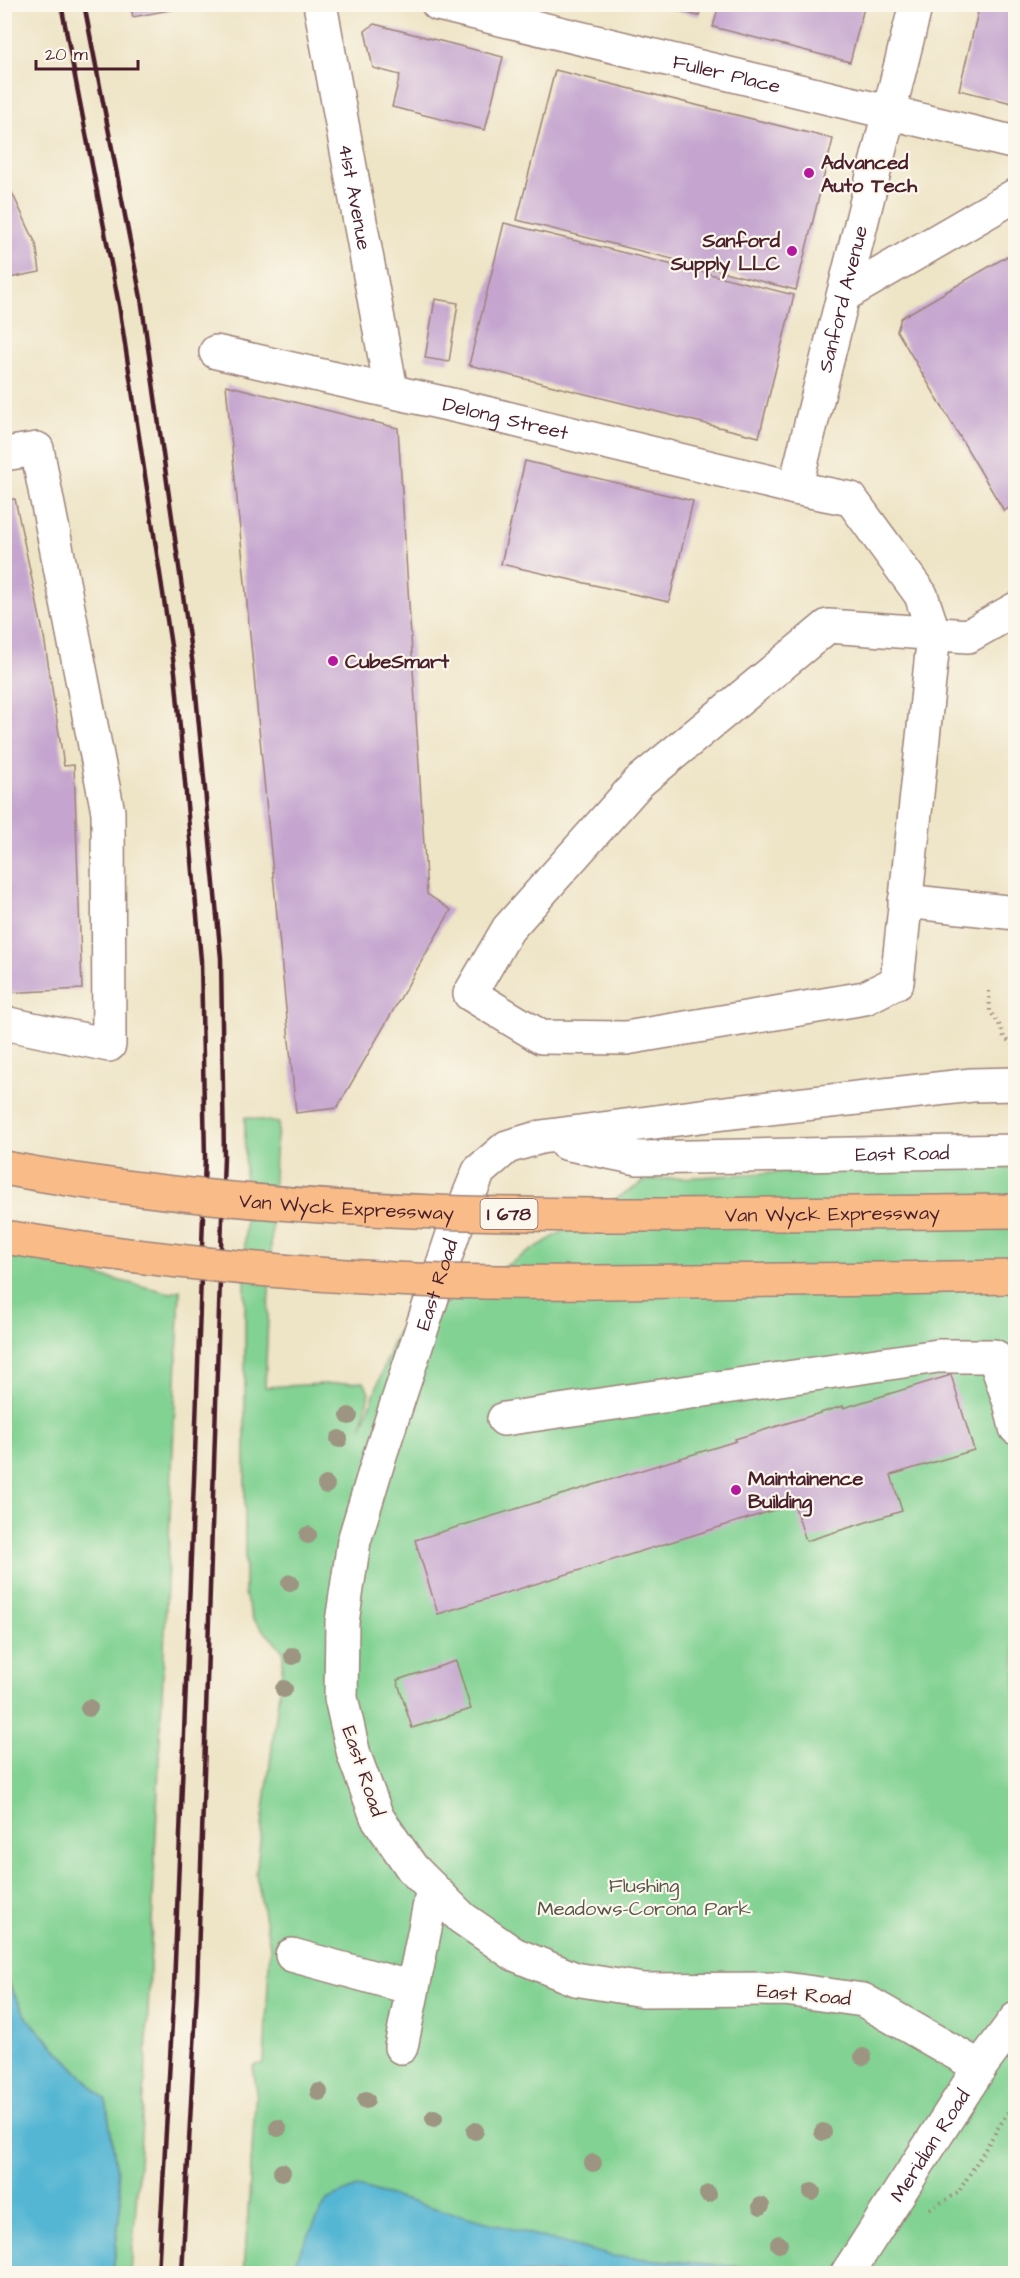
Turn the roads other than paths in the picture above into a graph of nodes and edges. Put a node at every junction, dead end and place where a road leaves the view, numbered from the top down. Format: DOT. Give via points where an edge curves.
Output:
graph roads {
  1 [pos="320,4"];
  2 [pos="438,4"];
  3 [pos="916,4"];
  4 [pos="889,112"];
  5 [pos="1016,143"];
  6 [pos="1016,195"];
  7 [pos="844,295"];
  8 [pos="216,352"];
  9 [pos="391,390"];
  10 [pos="4,454"];
  11 [pos="795,488"];
  12 [pos="1016,609"];
  13 [pos="934,634"];
  14 [pos="905,901"];
  15 [pos="1016,912"];
  16 [pos="4,1023"];
  17 [pos="1016,1084"];
  18 [pos="540,1138"];
  19 [pos="1016,1151"];
  20 [pos="4,1168"];
  21 [pos="1016,1211"];
  22 [pos="4,1237"];
  23 [pos="1016,1277"];
  24 [pos="1014,1413"];
  25 [pos="504,1419"];
  26 [pos="433,1889"];
  27 [pos="292,1955"];
  28 [pos="412,1988"];
  29 [pos="1016,2019"];
  30 [pos="401,2047"];
  31 [pos="980,2067"];
  32 [pos="847,2274"];
  1 -- 9 [label="street, 41st Avenue"];
  2 -- 4 [label="street, Fuller Place"];
  3 -- 4 [label="street, Sanford Avenue"];
  4 -- 5 [label="street, Fuller Place"];
  4 -- 7 [label="street, Sanford Avenue"];
  6 -- 7 [label="street"];
  7 -- 11 [label="street, Sanford Avenue"];
  8 -- 9 [label="street, Delong Street"];
  9 -- 11 [label="street, Delong Street"];
  10 -- 16 [label="street" via="37,449 108,812 109,1046"];
  11 -- 13 [label="street, Delong Street" via="851,499 921,595"];
  12 -- 13 [label="street" via="968,636"];
  13 -- 14 [label="street"];
  13 -- 14 [label="street" via="828,626 639,782 508,929 470,994 541,1037 626,1038 865,998 897,982"];
  14 -- 15 [label="street"];
  17 -- 18 [label="street" via="972,1084"];
  18 -- 19 [label="street, East Road" via="638,1158"];
  18 -- 26 [label="street, East Road" via="507,1148 479,1171 453,1234 354,1541 342,1622 341,1698 354,1755 377,1817 412,1868"];
  20 -- 21 [label="highway, Van Wyck Expressway / I 678, bridge" via="254,1202 399,1212 633,1215"];
  22 -- 23 [label="highway, bridge" via="250,1269 396,1279 574,1282"];
  24 -- 25 [label="street" via="994,1356 938,1356"];
  26 -- 28 [label="street"];
  26 -- 31 [label="street, East Road" via="462,1918 514,1954 576,1979 643,1990 785,1989 863,2000"];
  27 -- 28 [label="street"];
  28 -- 30 [label="street"];
  29 -- 31 [label="street, Meridian Road"];
  31 -- 32 [label="street, Meridian Road"];
}
